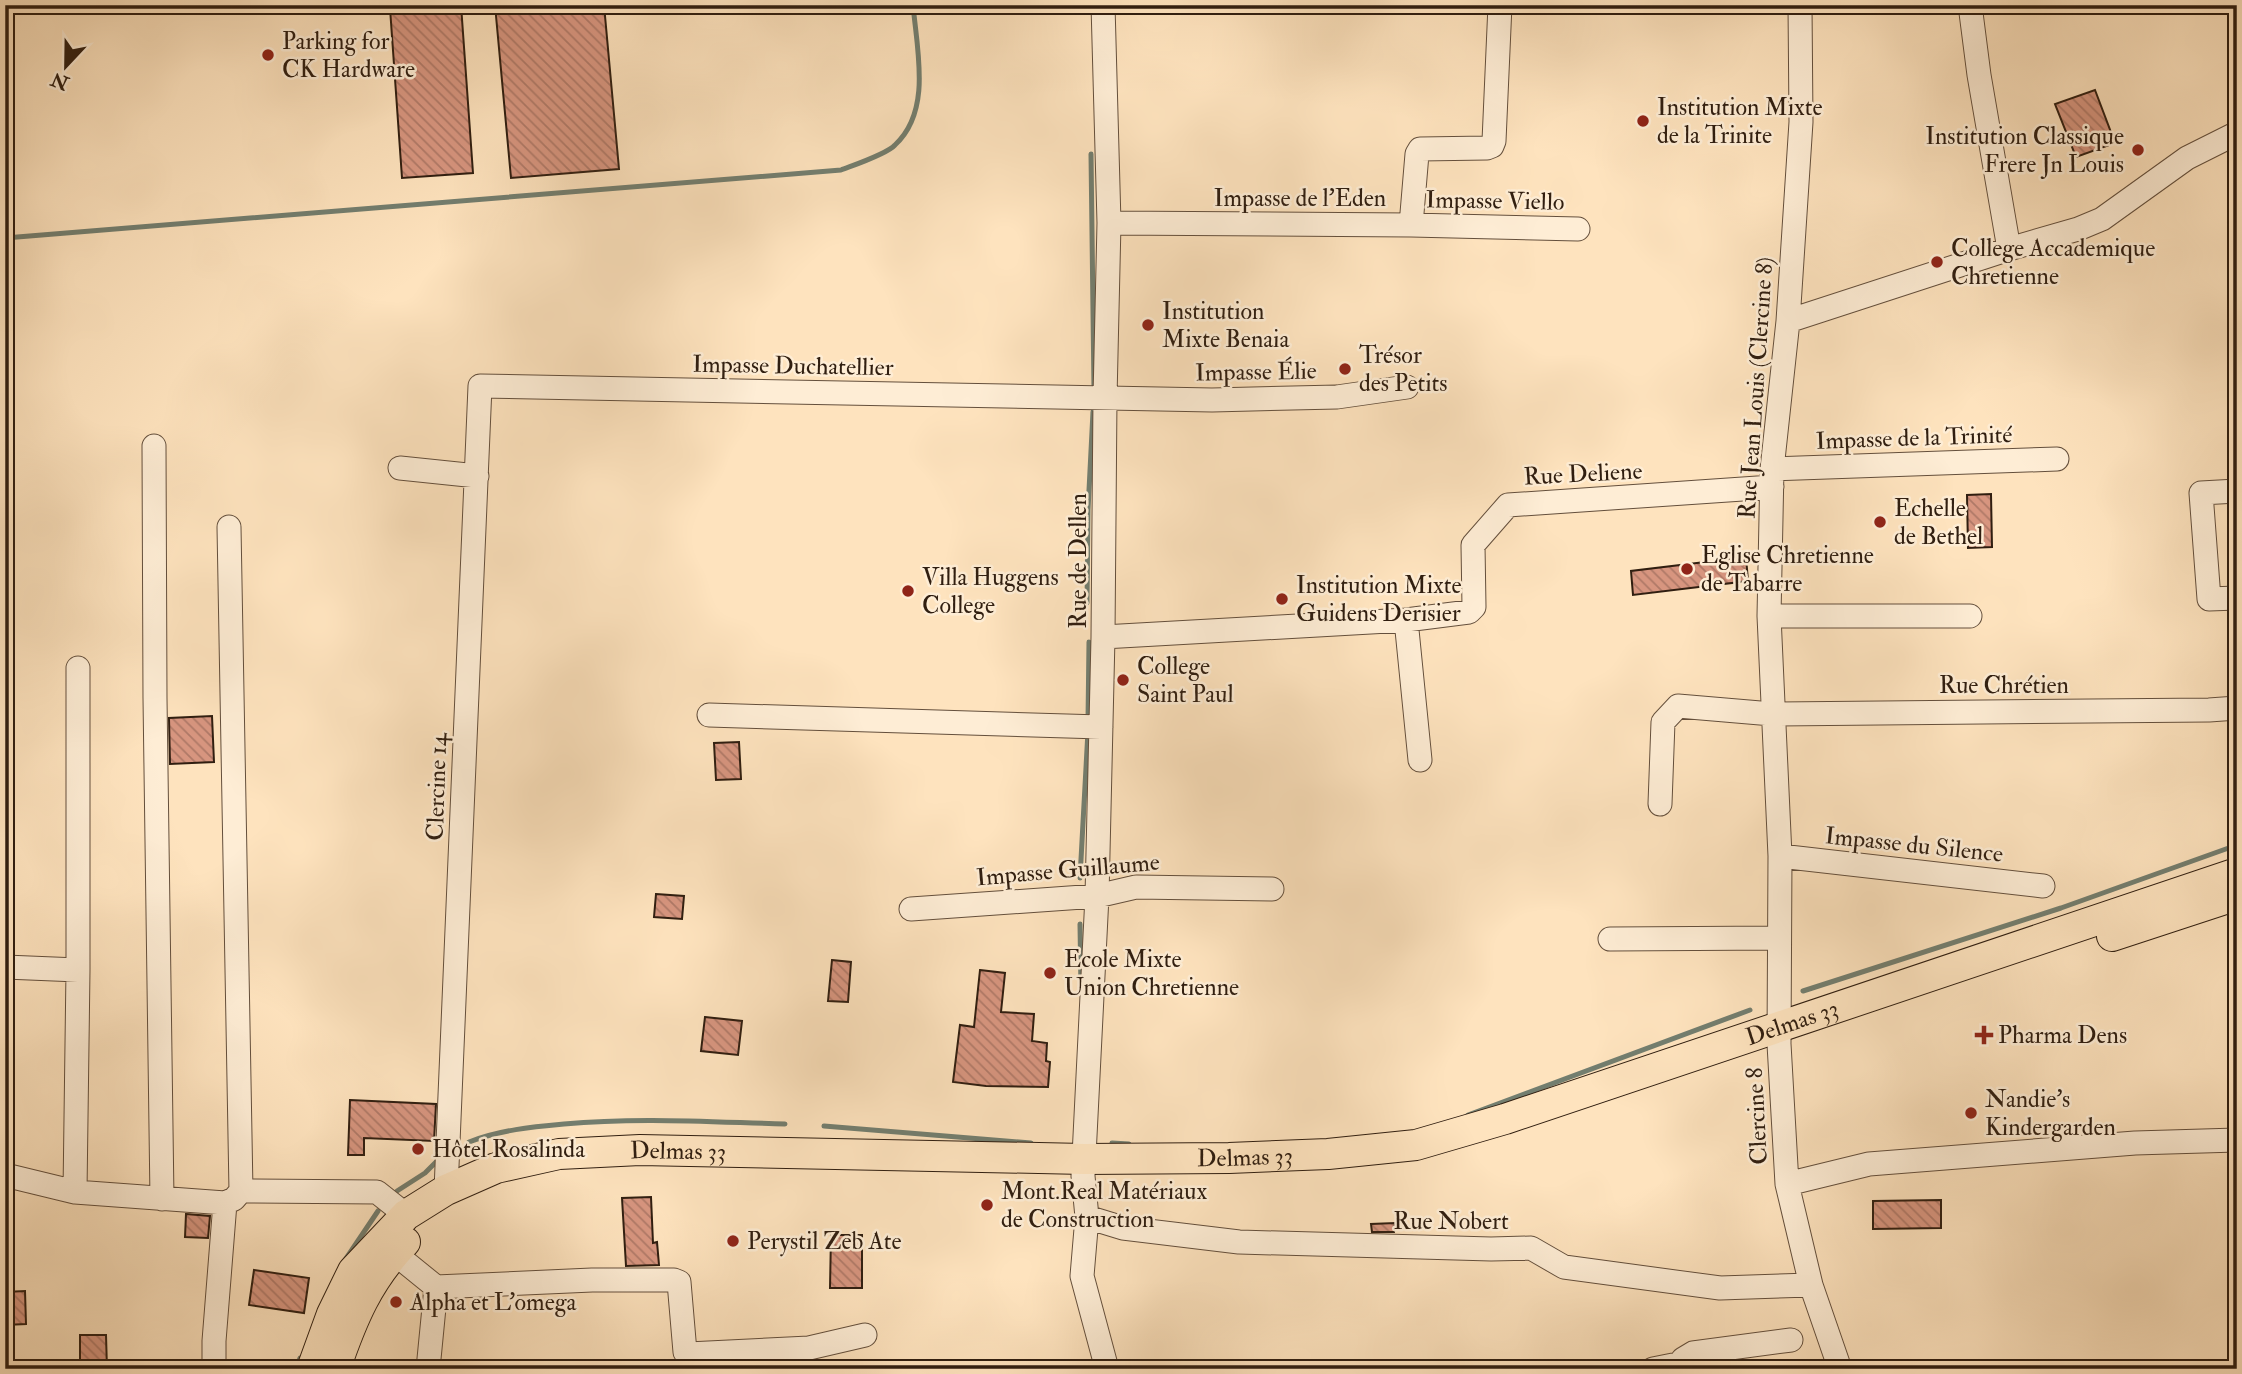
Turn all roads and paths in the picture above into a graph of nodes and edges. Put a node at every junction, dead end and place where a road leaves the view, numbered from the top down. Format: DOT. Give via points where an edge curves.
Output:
graph roads {
  1 [pos="1103,5"];
  2 [pos="1500,5"];
  3 [pos="1800,5"];
  4 [pos="1970,5"];
  5 [pos="2237,133"];
  6 [pos="1109,223"];
  7 [pos="1410,225"];
  8 [pos="1578,229"];
  9 [pos="2009,249"];
  10 [pos="1788,321"];
  11 [pos="481,386"];
  12 [pos="1407,387"];
  13 [pos="1105,398"];
  14 [pos="154,446"];
  15 [pos="2057,459"];
  16 [pos="400,468"];
  17 [pos="477,476"];
  18 [pos="1772,478"];
  19 [pos="2237,491"];
  20 [pos="229,527"];
  21 [pos="2237,598"];
  22 [pos="1769,616"];
  23 [pos="1970,616"];
  24 [pos="1406,620"];
  25 [pos="1103,637"];
  26 [pos="78,668"];
  27 [pos="2237,708"];
  28 [pos="1772,714"];
  29 [pos="709,715"];
  30 [pos="1101,727"];
  31 [pos="1420,760"];
  32 [pos="1660,804"];
  33 [pos="1780,856"];
  34 [pos="2237,873"];
  35 [pos="2043,886"];
  36 [pos="1272,889"];
  37 [pos="2237,895"];
  38 [pos="1097,896"];
  39 [pos="911,909"];
  40 [pos="1779,938"];
  41 [pos="1610,939"];
  42 [pos="5,967"];
  43 [pos="78,970"];
  44 [pos="1779,1035"];
  45 [pos="2237,1140"];
  46 [pos="1083,1168"];
  47 [pos="5,1175"];
  48 [pos="1787,1184"];
  49 [pos="446,1190"];
  50 [pos="75,1192"];
  51 [pos="233,1197"];
  52 [pos="162,1199"];
  53 [pos="406,1215"];
  54 [pos="1087,1217"];
  55 [pos="394,1253"];
  56 [pos="1811,1285"];
  57 [pos="436,1287"];
  58 [pos="865,1335"];
  59 [pos="1791,1340"];
  60 [pos="1679,1368"];
  61 [pos="214,1369"];
  62 [pos="312,1369"];
  63 [pos="335,1369"];
  64 [pos="428,1369"];
  65 [pos="1107,1369"];
  66 [pos="1653,1369"];
  67 [pos="1840,1369"];
  1 -- 6 [label="street, Rue de Dellen"];
  2 -- 7 [label="street, Impasse de l'Eden" via="1492,146 1420,149"];
  3 -- 10 [label="street, Rue Jean Louis (Clercine 8)" via="1801,122"];
  4 -- 9 [label="street"];
  5 -- 9 [label="street" via="2187,158 2102,219"];
  6 -- 7 [label="street, Impasse de l'Eden"];
  6 -- 13 [label="street, Rue de Dellen"];
  7 -- 8 [label="street, Impasse Viello"];
  9 -- 10 [label="street"];
  10 -- 18 [label="street, Rue Jean Louis (Clercine 8)"];
  11 -- 13 [label="street, Impasse Duchatellier"];
  11 -- 17 [label="street, Clercine 14"];
  12 -- 13 [label="street, Impasse Élie" via="1337,397"];
  13 -- 25 [label="street, Rue de Dellen"];
  14 -- 52 [label="street"];
  15 -- 18 [label="street, Impasse de la Trinité"];
  16 -- 17 [label="street"];
  17 -- 49 [label="street, Clercine 14"];
  18 -- 22 [label="street, Rue Jean Louis (Clercine 8)"];
  18 -- 24 [label="street, Rue Deliene" via="1508,505 1473,545 1472,610"];
  19 -- 21 [label="street" via="2201,493 2209,599"];
  20 -- 51 [label="street"];
  22 -- 23 [label="street"];
  22 -- 28 [label="street, Rue Jean Louis (Clercine 8)"];
  24 -- 25 [label="street, Rue Deliene"];
  24 -- 31 [label="street"];
  25 -- 30 [label="street, Rue de Dellen"];
  26 -- 43 [label="street"];
  27 -- 28 [label="street, Rue Chrétien"];
  28 -- 32 [label="street, Rue Chrétien" via="1678,706 1663,722"];
  28 -- 33 [label="street, Rue Jean Louis (Clercine 8)"];
  29 -- 30 [label="street"];
  30 -- 38 [label="street, Rue de Dellen"];
  33 -- 35 [label="street, Impasse du Silence"];
  33 -- 40 [label="street, Rue Jean Louis (Clercine 8)"];
  34 -- 44 [label="main road, Delmas 33"];
  36 -- 38 [label="street, Impasse Guillaume" via="1136,887"];
  37 -- 44 [label="main road, Delmas 33"];
  38 -- 39 [label="street, Impasse Guillaume"];
  38 -- 46 [label="street, Rue de Dellen"];
  40 -- 41 [label="street"];
  40 -- 44 [label="street, Rue Jean Louis (Clercine 8)"];
  42 -- 43 [label="street"];
  43 -- 50 [label="street"];
  44 -- 46 [label="main road, Delmas 33" via="1559,1121 1417,1162 1328,1173"];
  44 -- 48 [label="street, Clercine 8"];
  45 -- 48 [label="street" via="2135,1143 1869,1164"];
  46 -- 49 [label="main road, Delmas 33" via="640,1150 559,1154 496,1168"];
  46 -- 54 [label="street, Rue de Dellen"];
  46 -- 55 [label="main road, Delmas 33" via="561,1172 498,1186 451,1208"];
  47 -- 50 [label="street"];
  48 -- 56 [label="street, Clercine 8"];
  49 -- 53 [label="main road, Delmas 33"];
  50 -- 52 [label="street"];
  51 -- 52 [label="street"];
  51 -- 53 [label="street" via="377,1192"];
  51 -- 61 [label="street"];
  53 -- 62 [label="main road, Delmas 33" via="353,1271"];
  54 -- 56 [label="street, Rue Nobert" via="1123,1228 1239,1241 1531,1248 1564,1267 1720,1288"];
  54 -- 65 [label="street, Rue de Dellen" via="1082,1276"];
  55 -- 57 [label="street"];
  55 -- 63 [label="main road, Delmas 33" via="351,1321"];
  56 -- 67 [label="street, Clercine 8"];
  57 -- 58 [label="street" via="674,1280 679,1282 688,1354 809,1348"];
  57 -- 64 [label="street"];
  59 -- 60 [label="street" via="1693,1353"];
  60 -- 66 [label="street"];
}
